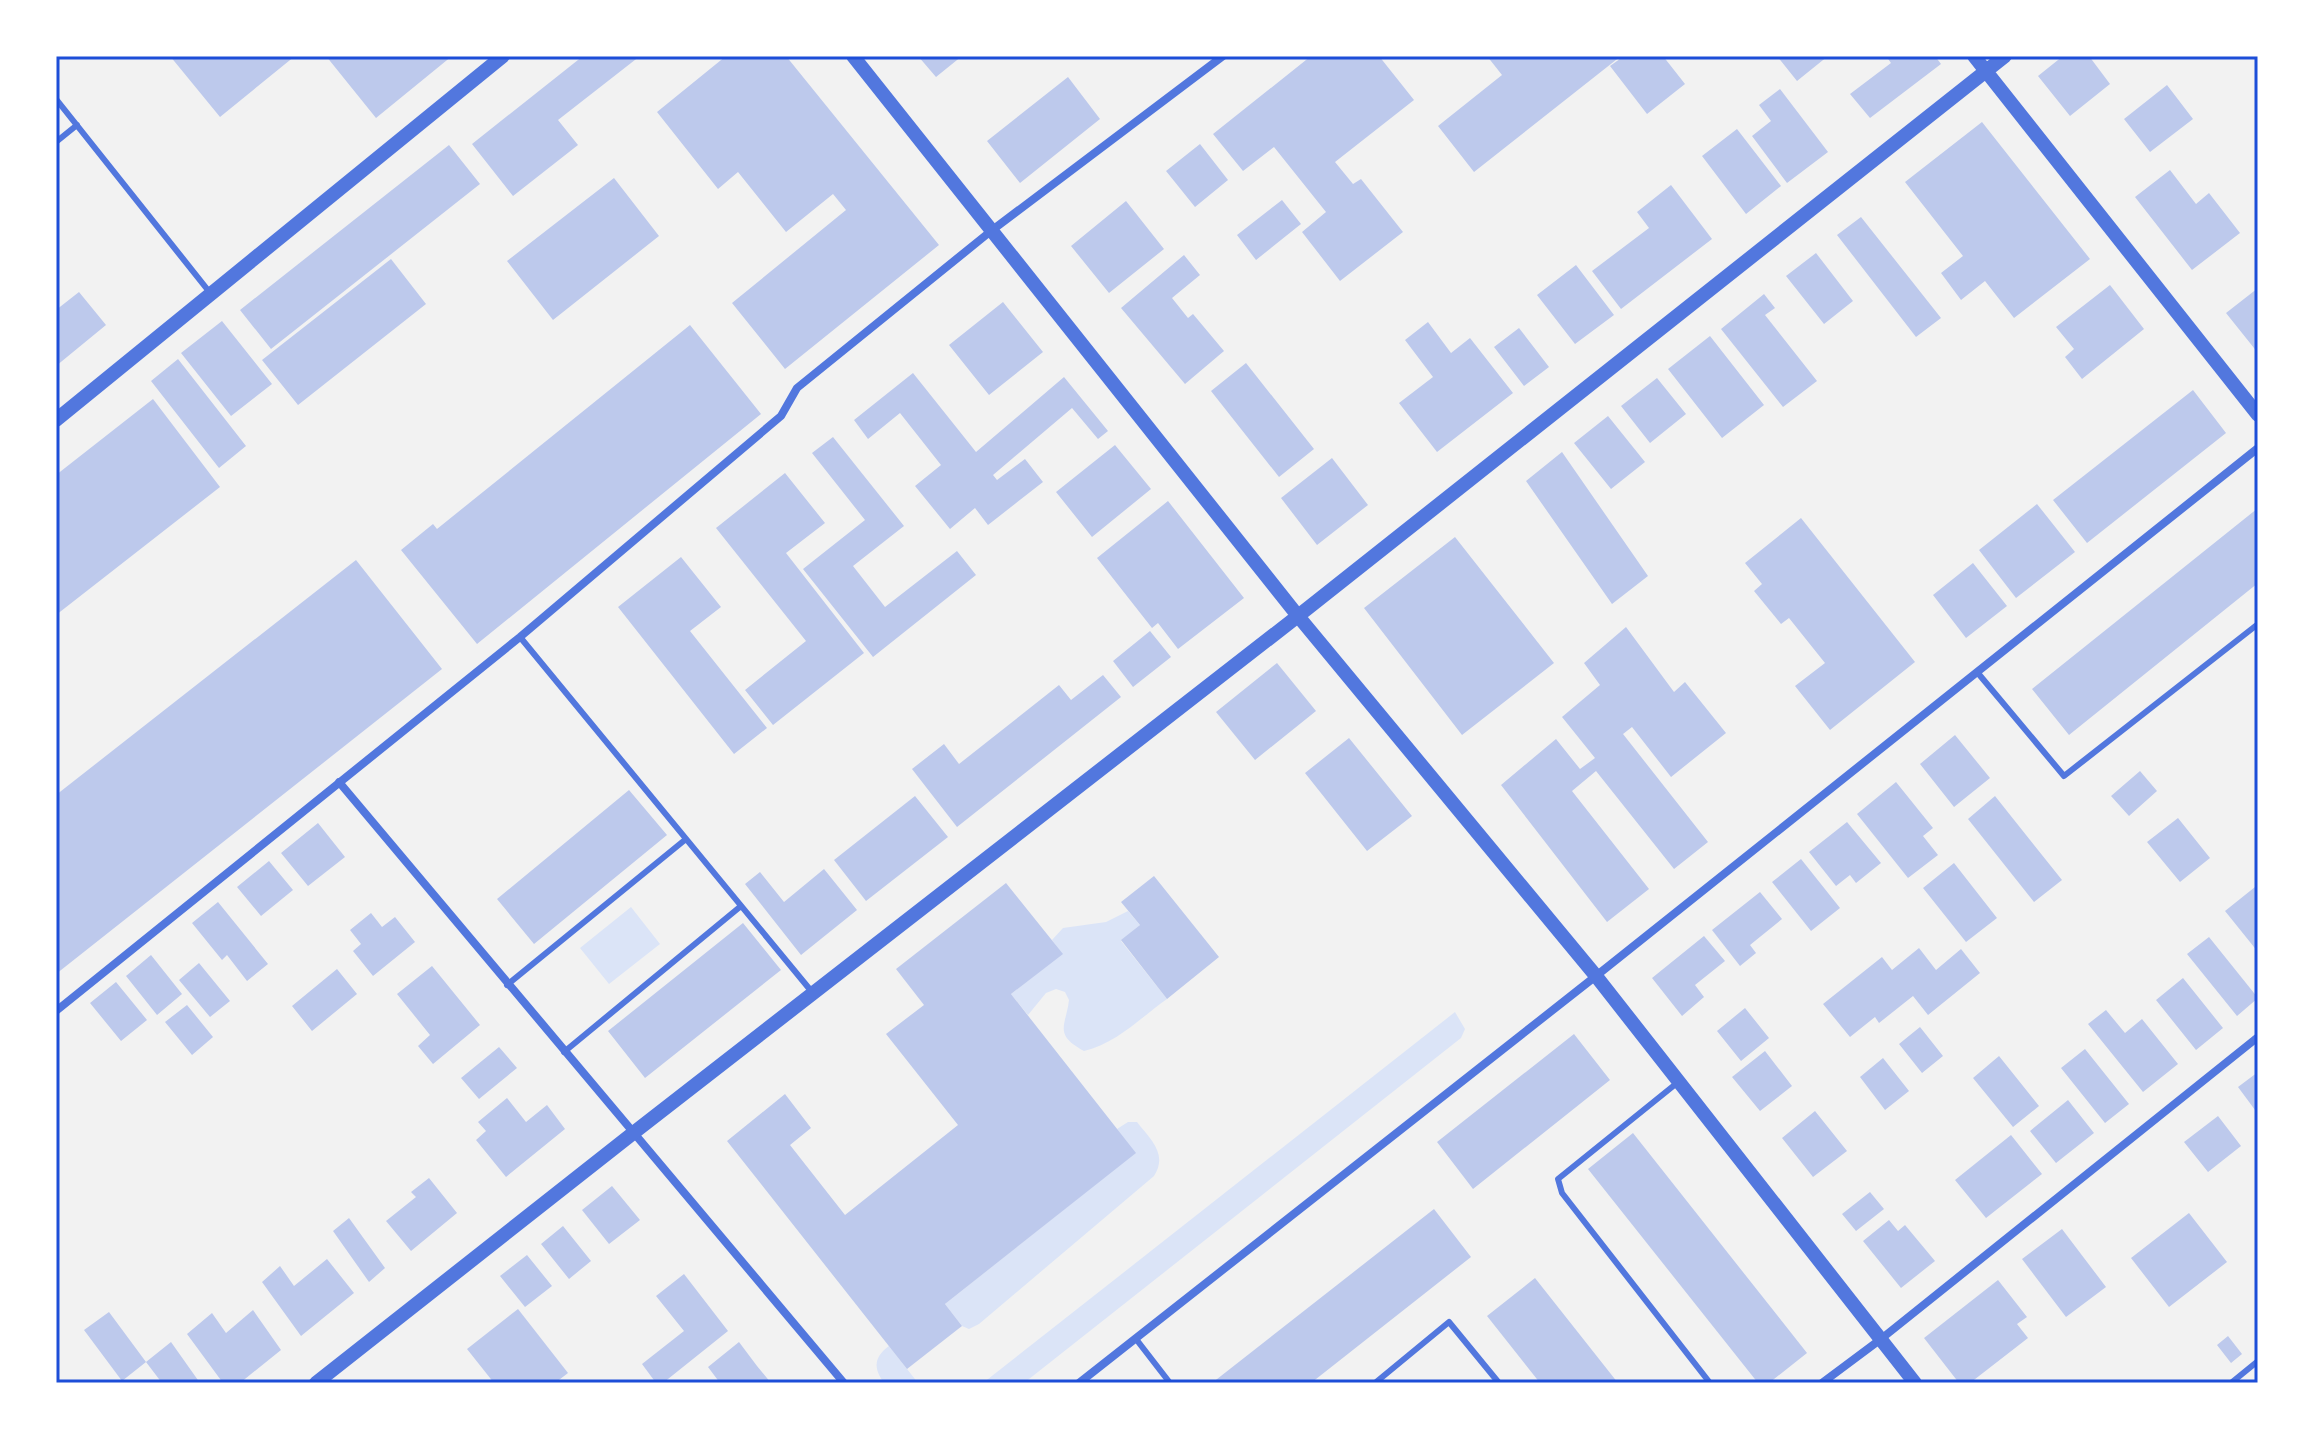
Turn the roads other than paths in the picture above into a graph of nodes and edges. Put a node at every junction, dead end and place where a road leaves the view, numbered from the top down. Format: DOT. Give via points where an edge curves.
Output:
graph roads {
  1 [pos="503,56"];
  2 [pos="853,56"];
  3 [pos="1223,56"];
  4 [pos="1974,56"];
  5 [pos="2005,56"];
  6 [pos="1986,71"];
  7 [pos="56,99"];
  8 [pos="77,125"];
  9 [pos="56,142"];
  10 [pos="991,231"];
  11 [pos="211,294"];
  12 [pos="2258,415"];
  13 [pos="56,420"];
  14 [pos="2258,448"];
  15 [pos="1298,616"];
  16 [pos="2258,624"];
  17 [pos="520,637"];
  18 [pos="1977,672"];
  19 [pos="339,782"];
  20 [pos="686,839"];
  21 [pos="741,906"];
  22 [pos="1596,976"];
  23 [pos="507,985"];
  24 [pos="812,992"];
  25 [pos="56,1011"];
  26 [pos="2258,1037"];
  27 [pos="564,1052"];
  28 [pos="1678,1082"];
  29 [pos="632,1134"];
  30 [pos="1136,1339"];
  31 [pos="1881,1339"];
  32 [pos="2258,1361"];
  33 [pos="316,1383"];
  34 [pos="844,1383"];
  35 [pos="1079,1383"];
  36 [pos="1170,1383"];
  37 [pos="1375,1383"];
  38 [pos="1499,1383"];
  39 [pos="1710,1383"];
  40 [pos="1822,1383"];
  41 [pos="1915,1383"];
  42 [pos="2231,1383"];
  1 -- 11 [label="street"];
  2 -- 10 [label="street"];
  3 -- 10 [label="street"];
  4 -- 6 [label="street"];
  5 -- 6 [label="street"];
  6 -- 12 [label="street"];
  6 -- 15 [label="street"];
  7 -- 8 [label="lane"];
  8 -- 9 [label="lane"];
  8 -- 11 [label="lane"];
  10 -- 15 [label="street"];
  10 -- 17 [label="street" via="797,388 781,416"];
  11 -- 13 [label="street"];
  14 -- 18 [label="street"];
  15 -- 22 [label="street"];
  15 -- 24 [label="street"];
  16 -- 18 [label="lane" via="2064,776"];
  17 -- 19 [label="street"];
  17 -- 20 [label="lane"];
  18 -- 22 [label="street"];
  19 -- 23 [label="street"];
  19 -- 25 [label="street"];
  20 -- 21 [label="lane"];
  20 -- 23 [label="lane"];
  21 -- 24 [label="lane"];
  21 -- 27 [label="lane"];
  22 -- 28 [label="street"];
  22 -- 30 [label="street"];
  23 -- 27 [label="street"];
  24 -- 29 [label="street"];
  26 -- 31 [label="street"];
  27 -- 29 [label="street"];
  28 -- 31 [label="street"];
  28 -- 39 [label="lane" via="1558,1179 1562,1193"];
  29 -- 33 [label="street"];
  29 -- 34 [label="street"];
  30 -- 35 [label="street"];
  30 -- 36 [label="lane"];
  31 -- 40 [label="street"];
  31 -- 41 [label="street"];
  32 -- 42 [label="lane"];
  37 -- 38 [label="lane" via="1449,1322"];
}
